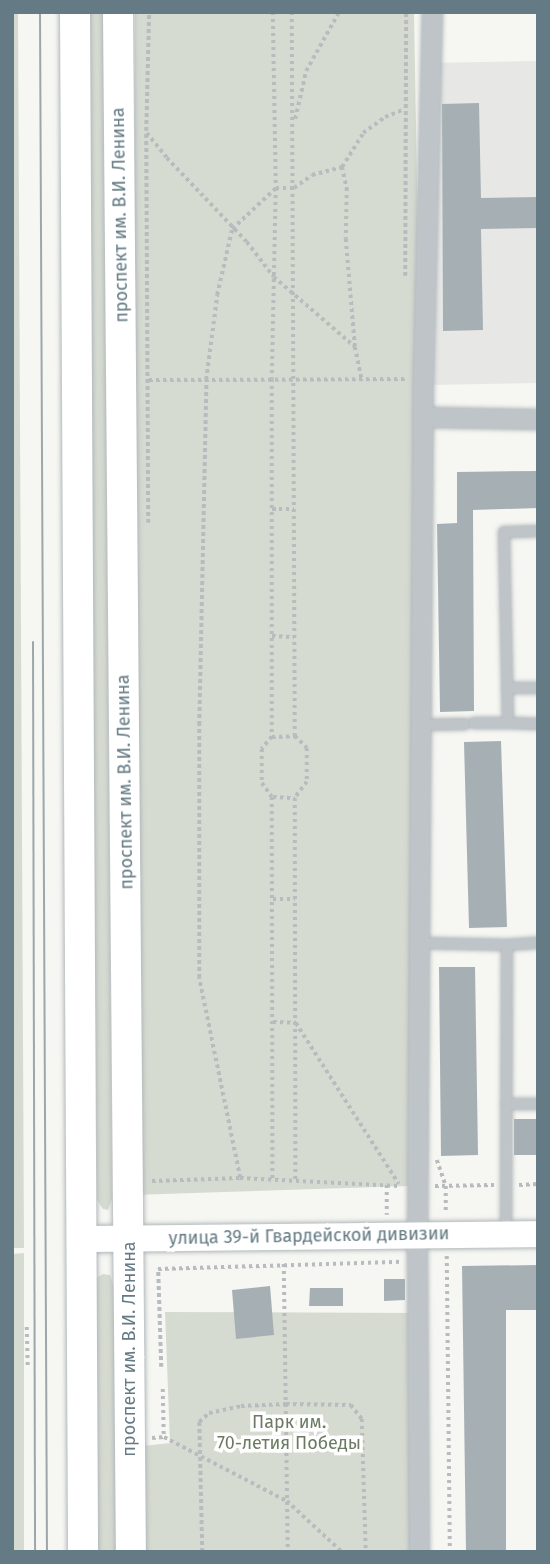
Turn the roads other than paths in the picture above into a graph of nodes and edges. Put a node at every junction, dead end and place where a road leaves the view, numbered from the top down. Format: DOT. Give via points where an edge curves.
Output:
graph roads {
  1 [pos="75,12"];
  2 [pos="118,12"];
  3 [pos="432,12"];
  4 [pos="423,416"];
  5 [pos="538,419"];
  6 [pos="538,531"];
  7 [pos="507,688"];
  8 [pos="538,688"];
  9 [pos="508,723"];
  10 [pos="538,724"];
  11 [pos="421,725"];
  12 [pos="419,943"];
  13 [pos="538,943"];
  14 [pos="508,946"];
  15 [pos="506,1104"];
  16 [pos="538,1104"];
  17 [pos="417,1234"];
  18 [pos="506,1234"];
  19 [pos="538,1234"];
  20 [pos="129,1238"];
  21 [pos="81,1239"];
  22 [pos="83,1552"];
  23 [pos="131,1552"];
  24 [pos="419,1552"];
  1 -- 21 [label="main road"];
  2 -- 20 [label="main road, проспект им. В.И. Ленина"];
  3 -- 4 [label="street"];
  4 -- 5 [label="street"];
  4 -- 11 [label="street"];
  6 -- 7 [label="lane" via="504,532"];
  7 -- 8 [label="lane"];
  7 -- 9 [label="lane"];
  9 -- 10 [label="lane"];
  9 -- 11 [label="lane"];
  11 -- 12 [label="street"];
  12 -- 14 [label="lane"];
  12 -- 17 [label="street" via="409,1186"];
  13 -- 14 [label="lane"];
  14 -- 15 [label="lane"];
  15 -- 16 [label="lane"];
  15 -- 18 [label="lane"];
  17 -- 18 [label="main road, улица 39-й Гвардейской дивизии"];
  17 -- 20 [label="main road, улица 39-й Гвардейской дивизии"];
  17 -- 24 [label="street"];
  18 -- 19 [label="main road, улица 39-й Гвардейской дивизии"];
  20 -- 21 [label="main road, улица 39-й Гвардейской дивизии"];
  20 -- 23 [label="main road, проспект им. В.И. Ленина"];
  21 -- 22 [label="main road"];
}
